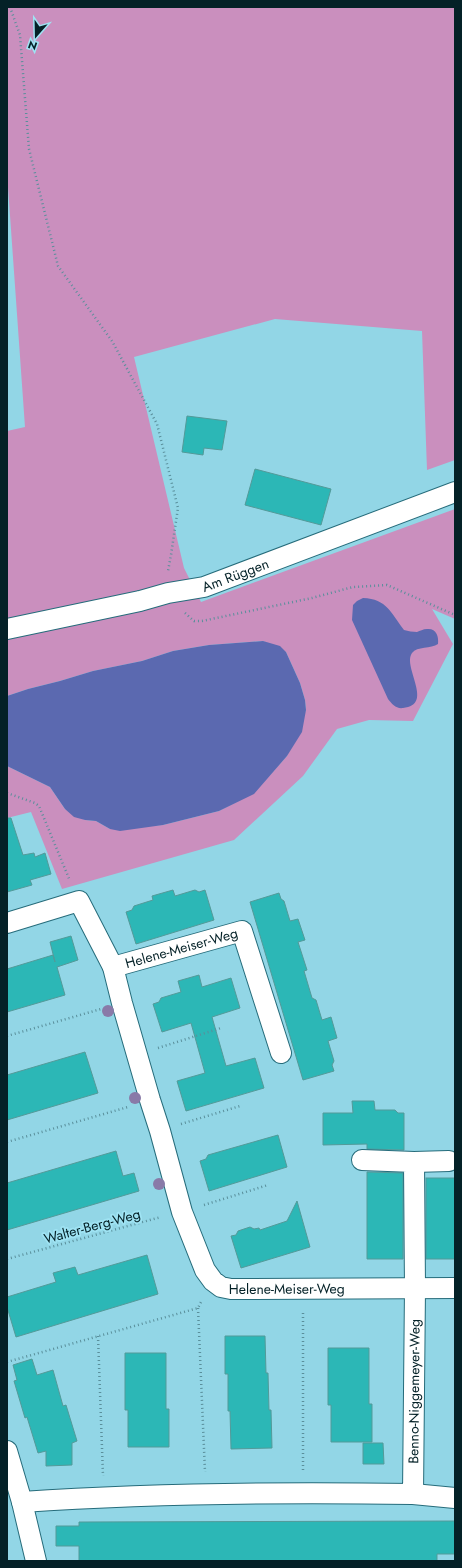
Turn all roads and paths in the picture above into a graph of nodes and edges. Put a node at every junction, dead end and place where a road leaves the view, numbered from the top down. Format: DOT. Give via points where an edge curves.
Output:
graph roads {
  1 [pos="10,7"];
  2 [pos="455,492"];
  3 [pos="165,594"];
  4 [pos="455,615"];
  5 [pos="7,630"];
  6 [pos="7,793"];
  7 [pos="79,901"];
  8 [pos="7,923"];
  9 [pos="113,967"];
  10 [pos="122,1003"];
  11 [pos="221,1028"];
  12 [pos="7,1036"];
  13 [pos="280,1053"];
  14 [pos="137,1055"];
  15 [pos="150,1100"];
  16 [pos="240,1106"];
  17 [pos="160,1131"];
  18 [pos="7,1142"];
  19 [pos="362,1160"];
  20 [pos="449,1161"];
  21 [pos="414,1162"];
  22 [pos="268,1185"];
  23 [pos="182,1212"];
  24 [pos="7,1259"];
  25 [pos="213,1281"];
  26 [pos="303,1288"];
  27 [pos="415,1288"];
  28 [pos="455,1288"];
  29 [pos="198,1308"];
  30 [pos="98,1336"];
  31 [pos="7,1362"];
  32 [pos="7,1451"];
  33 [pos="302,1493"];
  34 [pos="206,1494"];
  35 [pos="413,1494"];
  36 [pos="103,1496"];
  37 [pos="455,1498"];
  38 [pos="22,1502"];
  39 [pos="36,1561"];
  1 -- 3 [label="path" via="20,36 29,149 58,266 112,341 157,424 178,508"];
  2 -- 3 [label="street, Am Rüggen" via="204,587"];
  3 -- 4 [label="path" via="194,621 202,621 353,587 387,585"];
  3 -- 5 [label="street, Am Rüggen"];
  6 -- 7 [label="path" via="39,806"];
  7 -- 8 [label="street"];
  7 -- 9 [label="street, Helene-Meiser-Weg"];
  9 -- 10 [label="street, Helene-Meiser-Weg"];
  9 -- 13 [label="street, Helene-Meiser-Weg" via="242,931"];
  10 -- 12 [label="path"];
  10 -- 14 [label="street, Helene-Meiser-Weg"];
  11 -- 14 [label="path"];
  14 -- 15 [label="street, Helene-Meiser-Weg"];
  15 -- 17 [label="street, Helene-Meiser-Weg"];
  15 -- 18 [label="path"];
  16 -- 17 [label="path"];
  17 -- 23 [label="street, Helene-Meiser-Weg"];
  19 -- 21 [label="street"];
  20 -- 21 [label="street"];
  21 -- 27 [label="street"];
  22 -- 23 [label="path"];
  23 -- 24 [label="path, Walter-Berg-Weg"];
  23 -- 25 [label="street, Helene-Meiser-Weg" via="205,1270"];
  25 -- 26 [label="street, Helene-Meiser-Weg" via="222,1287 231,1288"];
  25 -- 29 [label="path"];
  26 -- 27 [label="street, Helene-Meiser-Weg"];
  26 -- 33 [label="path"];
  27 -- 28 [label="street, Helene-Meiser-Weg"];
  27 -- 35 [label="street, Benno-Niggemeyer-Weg"];
  29 -- 30 [label="path"];
  29 -- 34 [label="path"];
  30 -- 31 [label="path"];
  30 -- 36 [label="path"];
  32 -- 38 [label="street"];
  33 -- 34 [label="street"];
  33 -- 35 [label="street"];
  34 -- 36 [label="street"];
  35 -- 37 [label="street"];
  36 -- 38 [label="street"];
  38 -- 39 [label="street"];
}
